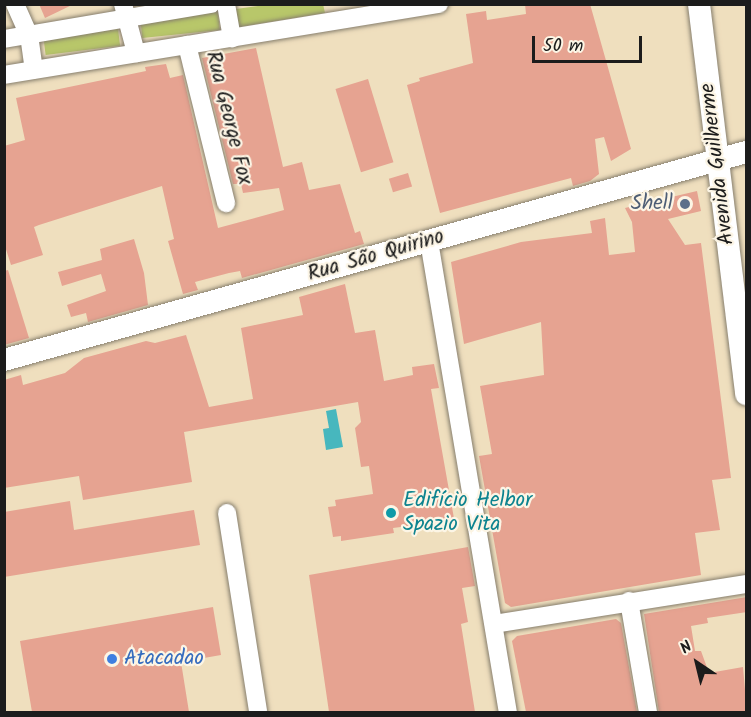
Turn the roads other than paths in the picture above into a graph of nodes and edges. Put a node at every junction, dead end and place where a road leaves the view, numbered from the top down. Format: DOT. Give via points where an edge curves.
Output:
graph roads {
  1 [pos="15,4"];
  2 [pos="211,4"];
  3 [pos="226,4"];
  4 [pos="439,4"];
  5 [pos="699,4"];
  6 [pos="126,11"];
  7 [pos="337,12"];
  8 [pos="29,34"];
  9 [pos="232,38"];
  10 [pos="4,39"];
  11 [pos="187,45"];
  12 [pos="136,53"];
  13 [pos="34,70"];
  14 [pos="4,75"];
  15 [pos="747,152"];
  16 [pos="717,160"];
  17 [pos="226,203"];
  18 [pos="429,241"];
  19 [pos="4,360"];
  20 [pos="747,394"];
  21 [pos="227,513"];
  22 [pos="747,584"];
  23 [pos="629,601"];
  24 [pos="494,624"];
  25 [pos="258,712"];
  26 [pos="508,712"];
  27 [pos="648,712"];
  1 -- 8 [label="street"];
  2 -- 6 [label="street"];
  3 -- 9 [label="street"];
  4 -- 7 [label="street"];
  5 -- 16 [label="street, Avenida Guilherme"];
  6 -- 8 [label="street"];
  6 -- 12 [label="street"];
  7 -- 9 [label="street"];
  8 -- 10 [label="street"];
  8 -- 13 [label="street"];
  9 -- 11 [label="street"];
  11 -- 12 [label="street"];
  11 -- 17 [label="street, Rua George Fox"];
  12 -- 13 [label="street"];
  13 -- 14 [label="street"];
  15 -- 16 [label="street, Rua São Quirino"];
  16 -- 18 [label="street, Rua São Quirino"];
  16 -- 20 [label="street, Avenida Guilherme"];
  18 -- 19 [label="street, Rua São Quirino"];
  18 -- 24 [label="street"];
  21 -- 25 [label="street"];
  22 -- 23 [label="street"];
  23 -- 24 [label="street"];
  23 -- 27 [label="street"];
  24 -- 26 [label="street"];
}
